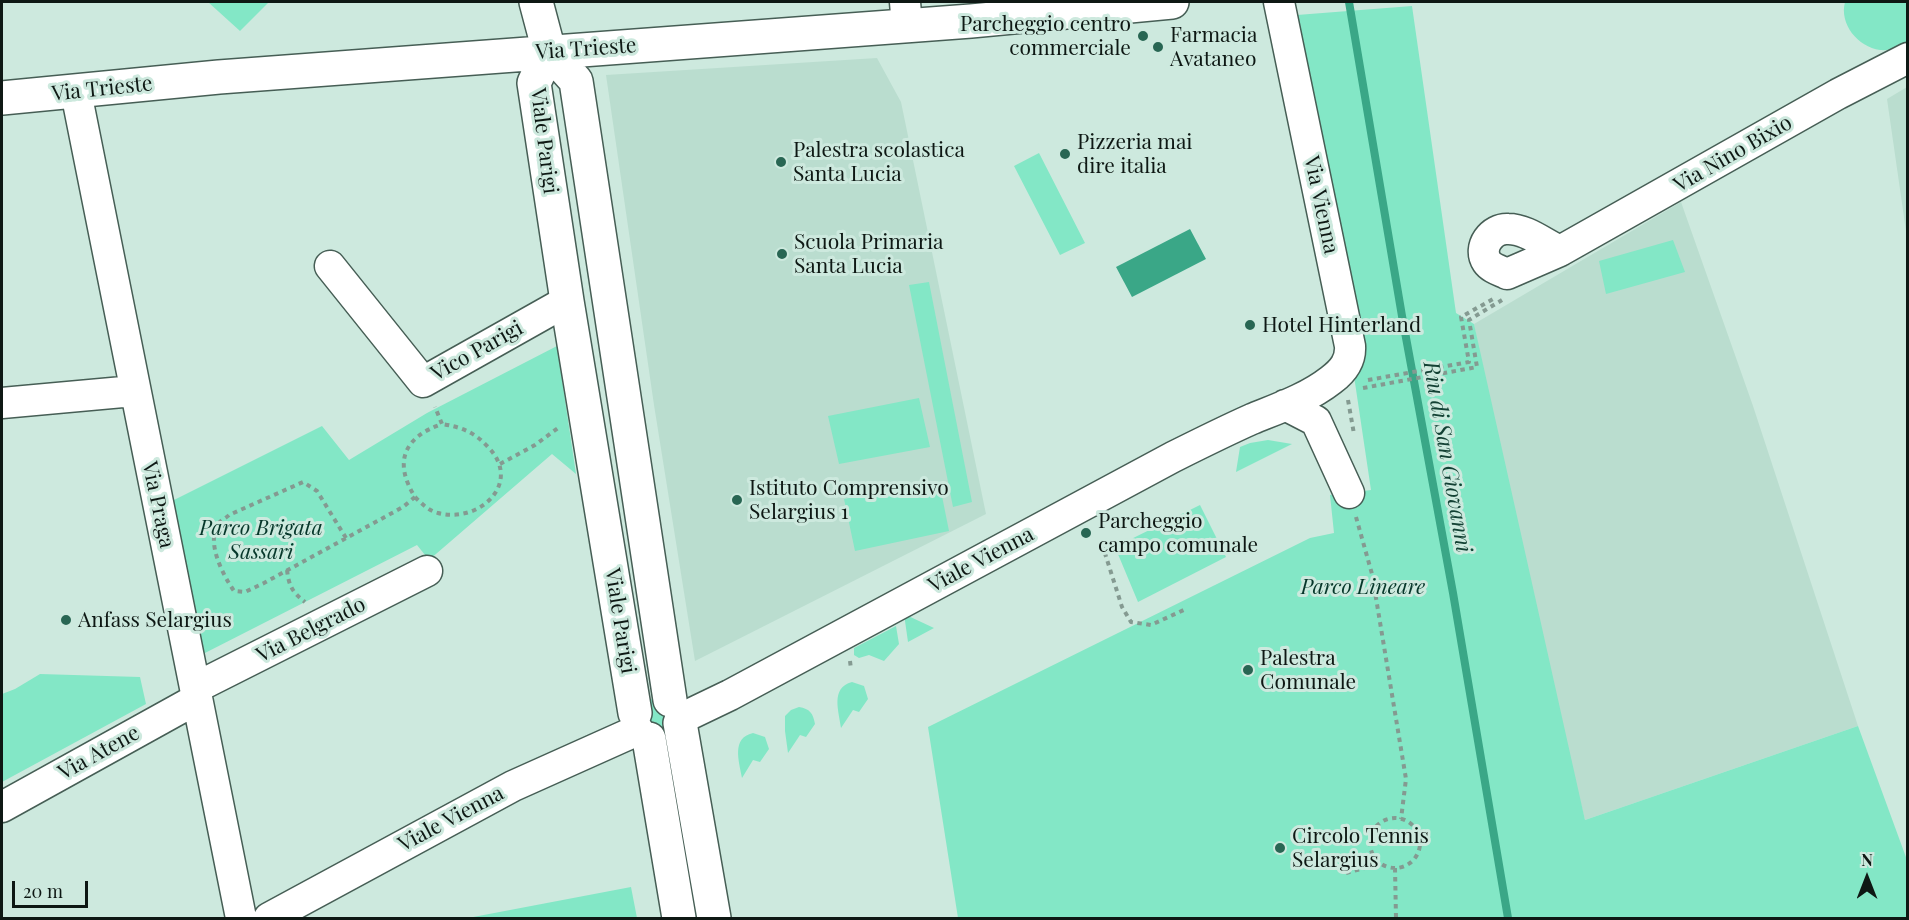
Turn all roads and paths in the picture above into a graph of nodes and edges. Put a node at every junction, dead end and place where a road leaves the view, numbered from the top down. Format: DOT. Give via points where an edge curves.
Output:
graph roads {
  1 [pos="536,2"];
  2 [pos="1172,2"];
  3 [pos="1279,2"];
  4 [pos="906,14"];
  5 [pos="549,51"];
  6 [pos="1908,58"];
  7 [pos="76,92"];
  8 [pos="2,98"];
  9 [pos="1560,252"];
  10 [pos="330,266"];
  11 [pos="1506,292"];
  12 [pos="1508,297"];
  13 [pos="567,301"];
  14 [pos="1362,382"];
  15 [pos="1363,388"];
  16 [pos="134,391"];
  17 [pos="1312,393"];
  18 [pos="2,403"];
  19 [pos="1284,405"];
  20 [pos="435,407"];
  21 [pos="442,424"];
  22 [pos="561,425"];
  23 [pos="500,464"];
  24 [pos="1349,493"];
  25 [pos="416,497"];
  26 [pos="346,538"];
  27 [pos="1102,544"];
  28 [pos="287,570"];
  29 [pos="427,571"];
  30 [pos="307,607"];
  31 [pos="1186,609"];
  32 [pos="196,694"];
  33 [pos="676,714"];
  34 [pos="640,727"];
  35 [pos="2,807"];
  36 [pos="1401,819"];
  37 [pos="1377,861"];
  38 [pos="1395,868"];
  39 [pos="1346,873"];
  40 [pos="241,918"];
  41 [pos="269,918"];
  42 [pos="679,918"];
  43 [pos="714,918"];
  44 [pos="1396,918"];
  1 -- 5 [label="street"];
  2 -- 4 [label="street, Via Trieste"];
  3 -- 17 [label="street, Via Vienna" via="1351,357 1333,380"];
  4 -- 5 [label="street, Via Trieste"];
  5 -- 7 [label="street, Via Trieste"];
  5 -- 13 [label="street, Viale Parigi" via="534,83"];
  5 -- 33 [label="street, Viale Parigi" via="576,81"];
  6 -- 9 [label="street, Via Nino Bixio"];
  7 -- 8 [label="street, Via Trieste"];
  7 -- 16 [label="street, Via Praga"];
  10 -- 13 [label="street, Vico Parigi" via="423,382"];
  11 -- 14 [label="path" via="1461,317 1469,362"];
  12 -- 15 [label="path" via="1469,320 1477,367"];
  13 -- 34 [label="street, Viale Parigi"];
  16 -- 18 [label="street"];
  16 -- 32 [label="street, Via Praga"];
  17 -- 19 [label="street, Viale Vienna"];
  19 -- 24 [label="street" via="1316,421"];
  19 -- 33 [label="street, Viale Vienna" via="1173,457 730,695"];
  20 -- 21 [label="path"];
  21 -- 23 [label="path" via="463,428 477,436"];
  21 -- 25 [label="path" via="416,437 405,449 408,486"];
  22 -- 23 [label="path"];
  23 -- 25 [label="path" via="498,489 480,509 452,515 437,513"];
  24 -- 36 [label="path" via="1372,574 1406,779"];
  25 -- 26 [label="path"];
  26 -- 28 [label="path"];
  26 -- 28 [label="path" via="317,491 303,482 219,523 214,533 215,549 234,591 245,592"];
  27 -- 31 [label="path" via="1122,607 1131,622 1151,625"];
  28 -- 30 [label="path" via="293,594"];
  29 -- 32 [label="street, Via Belgrado"];
  32 -- 35 [label="street, Via Atene"];
  32 -- 40 [label="street, Via Praga"];
  33 -- 34 [label="street" via="677,730 667,739 653,741"];
  33 -- 43 [label="street, Viale Parigi"];
  34 -- 41 [label="street, Viale Vienna" via="513,786"];
  34 -- 42 [label="street, Viale Parigi"];
  36 -- 37 [label="path" via="1385,820 1373,831 1370,846"];
  36 -- 38 [label="path" via="1414,827 1420,842 1410,863"];
  37 -- 38 [label="path"];
  37 -- 39 [label="path"];
  38 -- 44 [label="path"];
}
